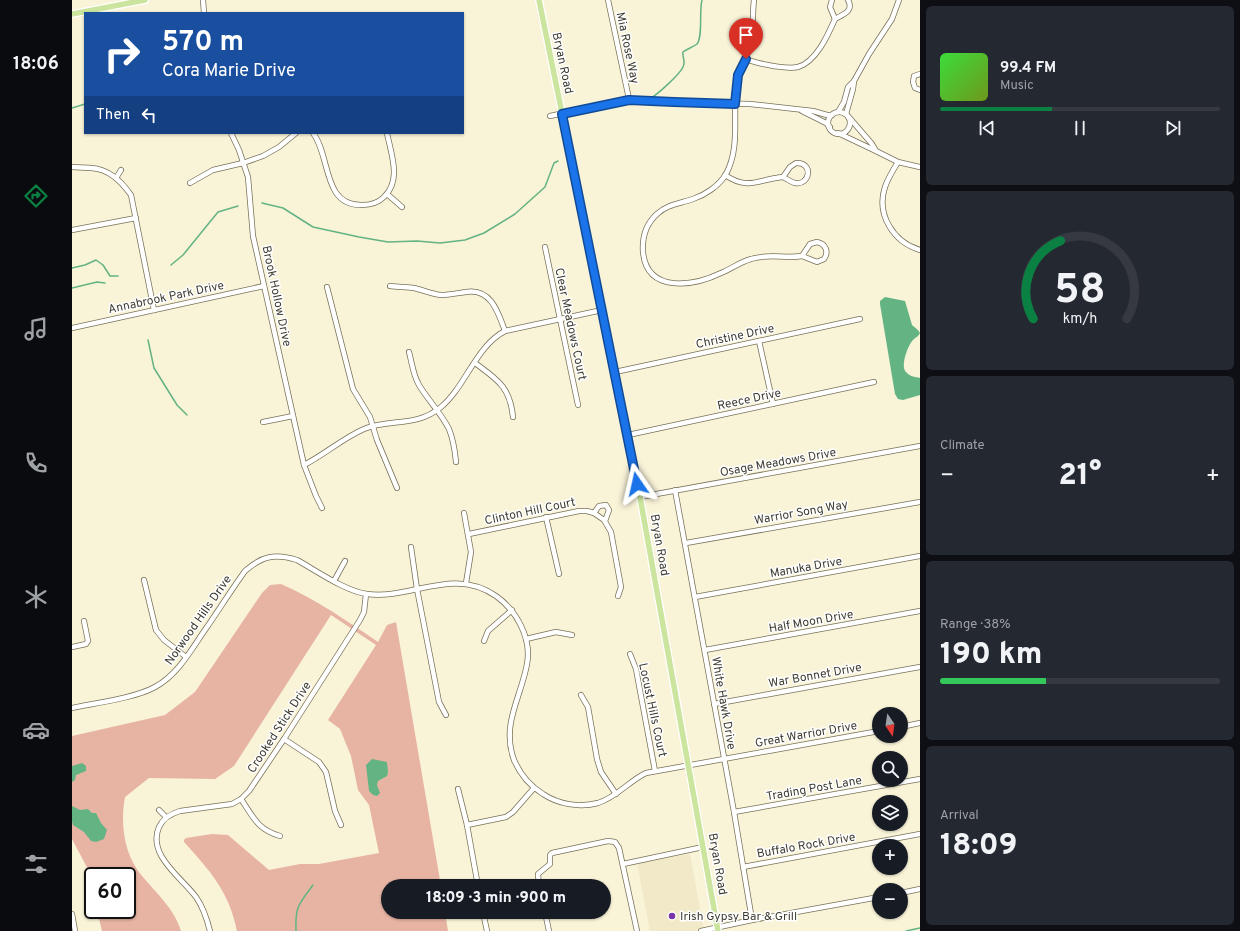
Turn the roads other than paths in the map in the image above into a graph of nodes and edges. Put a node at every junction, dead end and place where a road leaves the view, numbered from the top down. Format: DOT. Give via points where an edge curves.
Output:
graph roads {
  1 [pos="145,0"];
  2 [pos="203,0"];
  3 [pos="539,0"];
  4 [pos="608,0"];
  5 [pos="754,0"];
  6 [pos="832,0"];
  7 [pos="848,0"];
  8 [pos="899,0"];
  9 [pos="204,12"];
  10 [pos="72,14"];
  11 [pos="835,19"];
  12 [pos="746,59"];
  13 [pos="920,74"];
  14 [pos="854,81"];
  15 [pos="920,90"];
  16 [pos="629,100"];
  17 [pos="735,104"];
  18 [pos="800,110"];
  19 [pos="838,112"];
  20 [pos="562,114"];
  21 [pos="832,115"];
  22 [pos="846,115"];
  23 [pos="550,116"];
  24 [pos="830,127"];
  25 [pos="838,133"];
  26 [pos="231,134"];
  27 [pos="295,134"];
  28 [pos="314,134"];
  29 [pos="387,134"];
  30 [pos="876,151"];
  31 [pos="898,162"];
  32 [pos="243,163"];
  33 [pos="72,167"];
  34 [pos="920,167"];
  35 [pos="121,170"];
  36 [pos="725,175"];
  37 [pos="783,177"];
  38 [pos="116,178"];
  39 [pos="190,183"];
  40 [pos="387,194"];
  41 [pos="402,207"];
  42 [pos="136,218"];
  43 [pos="72,230"];
  44 [pos="545,247"];
  45 [pos="920,250"];
  46 [pos="802,256"];
  47 [pos="264,286"];
  48 [pos="390,286"];
  49 [pos="327,287"];
  50 [pos="154,310"];
  51 [pos="602,310"];
  52 [pos="560,319"];
  53 [pos="860,319"];
  54 [pos="72,328"];
  55 [pos="505,331"];
  56 [pos="759,341"];
  57 [pos="409,352"];
  58 [pos="475,363"];
  59 [pos="614,372"];
  60 [pos="874,382"];
  61 [pos="773,404"];
  62 [pos="578,405"];
  63 [pos="437,410"];
  64 [pos="293,416"];
  65 [pos="513,417"];
  66 [pos="263,422"];
  67 [pos="373,426"];
  68 [pos="628,435"];
  69 [pos="920,446"];
  70 [pos="456,462"];
  71 [pos="304,465"];
  72 [pos="397,488"];
  73 [pos="675,490"];
  74 [pos="640,497"];
  75 [pos="920,502"];
  76 [pos="322,508"];
  77 [pos="464,513"];
  78 [pos="594,513"];
  79 [pos="546,517"];
  80 [pos="605,521"];
  81 [pos="469,534"];
  82 [pos="686,543"];
  83 [pos="411,547"];
  84 [pos="920,556"];
  85 [pos="345,561"];
  86 [pos="559,574"];
  87 [pos="144,580"];
  88 [pos="334,581"];
  89 [pos="466,583"];
  90 [pos="417,589"];
  91 [pos="366,594"];
  92 [pos="618,596"];
  93 [pos="695,597"];
  94 [pos="512,610"];
  95 [pos="920,611"];
  96 [pos="84,621"];
  97 [pos="572,635"];
  98 [pos="526,639"];
  99 [pos="484,641"];
  100 [pos="72,647"];
  101 [pos="705,650"];
  102 [pos="630,654"];
  103 [pos="186,657"];
  104 [pos="920,667"];
  105 [pos="582,695"];
  106 [pos="714,704"];
  107 [pos="72,708"];
  108 [pos="446,715"];
  109 [pos="920,723"];
  110 [pos="908,726"];
  111 [pos="872,732"];
  112 [pos="284,739"];
  113 [pos="724,759"];
  114 [pos="688,765"];
  115 [pos="655,771"];
  116 [pos="920,780"];
  117 [pos="458,788"];
  118 [pos="534,788"];
  119 [pos="616,794"];
  120 [pos="241,799"];
  121 [pos="159,810"];
  122 [pos="734,812"];
  123 [pos="166,817"];
  124 [pos="341,824"];
  125 [pos="467,825"];
  126 [pos="920,834"];
  127 [pos="280,836"];
  128 [pos="703,847"];
  129 [pos="623,864"];
  130 [pos="743,867"];
  131 [pos="477,879"];
  132 [pos="538,879"];
  133 [pos="920,889"];
  134 [pos="908,892"];
  135 [pos="872,898"];
  136 [pos="72,914"];
  137 [pos="484,919"];
  138 [pos="546,919"];
  139 [pos="752,920"];
  140 [pos="718,929"];
  141 [pos="75,931"];
  142 [pos="210,931"];
  143 [pos="487,931"];
  144 [pos="549,931"];
  145 [pos="637,931"];
  146 [pos="700,931"];
  1 -- 10 [label="main road"];
  2 -- 9 [label="street"];
  3 -- 20 [label="main road, Bryan Road"];
  4 -- 16 [label="street, Mia Rose Way"];
  5 -- 12 [label="street" via="752,35"];
  6 -- 11 [label="street" via="830,7"];
  7 -- 11 [label="street" via="849,10"];
  8 -- 14 [label="street" via="892,19"];
  11 -- 12 [label="street" via="820,47 803,65 786,68"];
  12 -- 17 [label="street" via="738,75"];
  13 -- 15 [label="street" via="914,76 912,82 915,88"];
  14 -- 19 [label="street" via="848,87"];
  14 -- 22 [label="street"];
  16 -- 17 [label="street"];
  16 -- 20 [label="street"];
  17 -- 18 [label="street"];
  17 -- 36 [label="street" via="735,145 732,161"];
  18 -- 21 [label="street"];
  18 -- 24 [label="street"];
  19 -- 21 [label="street"];
  19 -- 22 [label="street"];
  20 -- 23 [label="street"];
  20 -- 51 [label="main road, Bryan Road"];
  21 -- 24 [label="street"];
  22 -- 25 [label="street" via="850,121 849,128"];
  22 -- 30 [label="street"];
  24 -- 25 [label="street"];
  25 -- 30 [label="street"];
  26 -- 32 [label="street, Brook Hollow Drive"];
  27 -- 32 [label="street" via="279,147"];
  28 -- 40 [label="street" via="330,184 343,200 349,204 370,205"];
  29 -- 40 [label="street" via="395,172 392,188"];
  30 -- 31 [label="street"];
  31 -- 34 [label="street"];
  31 -- 45 [label="street" via="885,188 884,213 897,237 907,245"];
  32 -- 39 [label="street" via="213,170"];
  32 -- 47 [label="street, Brook Hollow Drive" via="249,188 253,236"];
  33 -- 38 [label="street" via="100,169"];
  35 -- 38 [label="street"];
  36 -- 37 [label="street" via="744,184"];
  36 -- 46 [label="street" via="708,192 668,206 654,217 646,229 643,242 645,262 651,273 666,282 682,283 709,278 755,258 772,255"];
  37 -- 37 [label="street" via="799,183 807,178 807,168 796,163"];
  38 -- 42 [label="street" via="131,196"];
  40 -- 41 [label="street"];
  42 -- 43 [label="street"];
  42 -- 50 [label="street"];
  44 -- 52 [label="street, Clear Meadows Court"];
  46 -- 46 [label="street" via="820,262 826,257 826,248 820,242 813,243"];
  47 -- 50 [label="street, Annabrook Park Drive"];
  47 -- 64 [label="street, Brook Hollow Drive"];
  48 -- 55 [label="street" via="441,295 473,291 487,296 494,304"];
  49 -- 67 [label="street" via="353,389"];
  50 -- 54 [label="street, Annabrook Park Drive"];
  51 -- 52 [label="street"];
  51 -- 59 [label="main road, Bryan Road"];
  52 -- 55 [label="street"];
  52 -- 62 [label="street, Clear Meadows Court"];
  53 -- 56 [label="street, Christine Drive"];
  55 -- 58 [label="street" via="492,340"];
  56 -- 59 [label="street, Christine Drive"];
  56 -- 61 [label="street"];
  57 -- 63 [label="street" via="418,384"];
  58 -- 63 [label="street"];
  58 -- 65 [label="street" via="503,386 510,396"];
  59 -- 68 [label="main road, Bryan Road"];
  60 -- 61 [label="street, Reece Drive"];
  61 -- 68 [label="street, Reece Drive"];
  63 -- 67 [label="street" via="416,420"];
  63 -- 70 [label="street" via="449,429"];
  64 -- 66 [label="street"];
  64 -- 71 [label="street, Brook Hollow Drive"];
  67 -- 71 [label="street" via="358,432"];
  67 -- 72 [label="street"];
  68 -- 74 [label="main road, Bryan Road"];
  69 -- 73 [label="street, Osage Meadows Drive"];
  71 -- 76 [label="street, Brook Hollow Drive"];
  73 -- 74 [label="street, Osage Meadows Drive"];
  73 -- 82 [label="street, White Hawk Drive"];
  74 -- 114 [label="main road, Bryan Road"];
  75 -- 82 [label="street, Warrior Song Way"];
  77 -- 81 [label="street"];
  78 -- 79 [label="street, Clinton Hill Court" via="583,510"];
  78 -- 80 [label="street"];
  78 -- 80 [label="street, Clinton Hill Court" via="599,506 606,505 609,510"];
  79 -- 81 [label="street, Clinton Hill Court"];
  79 -- 86 [label="street"];
  80 -- 92 [label="street, Clinton Hill Court" via="611,532 621,587"];
  81 -- 89 [label="street" via="470,552"];
  82 -- 93 [label="street, White Hawk Drive"];
  83 -- 90 [label="street"];
  84 -- 93 [label="street, Manuka Drive"];
  85 -- 88 [label="street"];
  87 -- 103 [label="street" via="156,630 164,640"];
  88 -- 91 [label="street, Norwood Hills Drive" via="350,590"];
  88 -- 103 [label="street, Norwood Hills Drive" via="287,557 276,556 258,560 245,571"];
  89 -- 90 [label="street, Norwood Hills Drive"];
  89 -- 94 [label="street, Norwood Hills Drive" via="496,596"];
  90 -- 91 [label="street, Norwood Hills Drive" via="388,594"];
  90 -- 108 [label="street" via="439,702"];
  91 -- 112 [label="street, Crooked Stick Drive" via="364,612 360,620"];
  93 -- 101 [label="street, White Hawk Drive"];
  94 -- 98 [label="street, Norwood Hills Drive"];
  94 -- 99 [label="street" via="488,631"];
  95 -- 101 [label="street, Half Moon Drive"];
  96 -- 100 [label="street" via="88,641 86,644"];
  97 -- 98 [label="street" via="556,632"];
  98 -- 118 [label="street, Norwood Hills Drive" via="527,664 511,719 509,741 518,770"];
  101 -- 106 [label="street, White Hawk Drive"];
  102 -- 115 [label="street, Locust Hills Court" via="636,668"];
  103 -- 107 [label="street, Norwood Hills Drive" via="171,676 152,688 136,695"];
  104 -- 106 [label="street, War Bonnet Drive"];
  105 -- 119 [label="street" via="588,707 601,772"];
  106 -- 113 [label="street, White Hawk Drive"];
  109 -- 110 [label="street"];
  111 -- 113 [label="street, Great Warrior Drive"];
  112 -- 120 [label="street, Crooked Stick Drive"];
  112 -- 124 [label="street" via="323,766"];
  113 -- 114 [label="street, Great Warrior Drive"];
  113 -- 122 [label="street, White Hawk Drive"];
  114 -- 115 [label="street, Norwood Hills Drive"];
  114 -- 128 [label="main road, Bryan Road"];
  115 -- 119 [label="street, Norwood Hills Drive" via="638,777"];
  116 -- 122 [label="street, Trading Post Lane"];
  117 -- 125 [label="street"];
  118 -- 119 [label="street, Norwood Hills Drive" via="550,799 578,805 597,803"];
  118 -- 125 [label="street" via="506,817"];
  120 -- 123 [label="street" via="232,804 180,811"];
  120 -- 127 [label="street" via="259,825"];
  121 -- 123 [label="street"];
  122 -- 130 [label="street, White Hawk Drive"];
  123 -- 142 [label="street" via="156,833 156,845 160,855 196,898"];
  125 -- 131 [label="street"];
  126 -- 130 [label="street, Buffalo Rock Drive"];
  128 -- 129 [label="street"];
  128 -- 140 [label="main road, Bryan Road"];
  129 -- 132 [label="street" via="618,845 610,841 552,853 550,864 538,874"];
  129 -- 145 [label="street"];
  130 -- 139 [label="street, White Hawk Drive"];
  133 -- 134 [label="street"];
  135 -- 139 [label="street"];
  136 -- 141 [label="street"];
  137 -- 143 [label="street"];
  138 -- 144 [label="street"];
  139 -- 140 [label="street"];
  140 -- 146 [label="street"];
}
